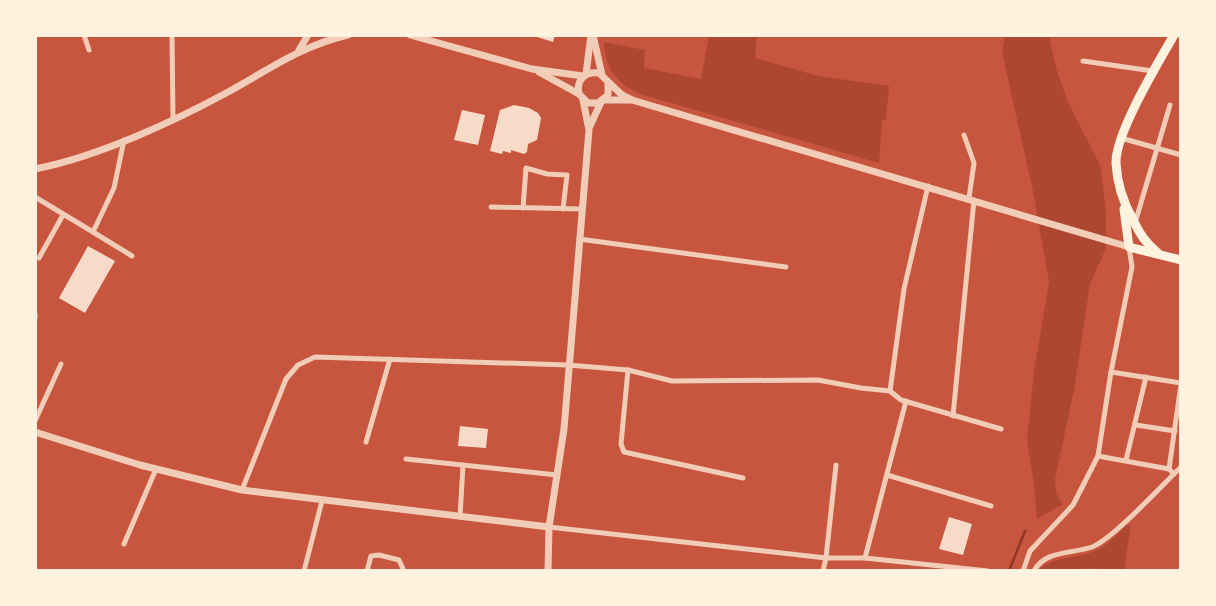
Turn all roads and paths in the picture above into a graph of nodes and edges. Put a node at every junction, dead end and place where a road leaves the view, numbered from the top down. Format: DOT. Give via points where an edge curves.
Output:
graph roads {
  1 [pos="84,35"];
  2 [pos="172,35"];
  3 [pos="308,35"];
  4 [pos="315,35"];
  5 [pos="348,35"];
  6 [pos="410,35"];
  7 [pos="592,35"];
  8 [pos="1175,35"];
  9 [pos="325,39"];
  10 [pos="1180,39"];
  11 [pos="89,50"];
  12 [pos="299,51"];
  13 [pos="1083,61"];
  14 [pos="532,69"];
  15 [pos="1153,71"];
  16 [pos="585,75"];
  17 [pos="602,75"];
  18 [pos="608,82"];
  19 [pos="581,97"];
  20 [pos="632,100"];
  21 [pos="603,101"];
  22 [pos="1170,105"];
  23 [pos="173,119"];
  24 [pos="589,130"];
  25 [pos="964,135"];
  26 [pos="1121,138"];
  27 [pos="124,140"];
  28 [pos="1157,148"];
  29 [pos="1181,155"];
  30 [pos="35,169"];
  31 [pos="928,186"];
  32 [pos="35,197"];
  33 [pos="972,199"];
  34 [pos="1123,204"];
  35 [pos="491,207"];
  36 [pos="523,208"];
  37 [pos="563,209"];
  38 [pos="582,209"];
  39 [pos="63,215"];
  40 [pos="1135,223"];
  41 [pos="93,232"];
  42 [pos="579,239"];
  43 [pos="1129,247"];
  44 [pos="1159,254"];
  45 [pos="132,256"];
  46 [pos="39,258"];
  47 [pos="1181,260"];
  48 [pos="786,267"];
  49 [pos="390,359"];
  50 [pos="61,364"];
  51 [pos="568,365"];
  52 [pos="628,370"];
  53 [pos="1111,372"];
  54 [pos="1146,377"];
  55 [pos="1181,383"];
  56 [pos="890,391"];
  57 [pos="906,401"];
  58 [pos="953,416"];
  59 [pos="35,421"];
  60 [pos="1136,425"];
  61 [pos="1001,429"];
  62 [pos="1175,431"];
  63 [pos="35,432"];
  64 [pos="366,442"];
  65 [pos="1098,456"];
  66 [pos="406,459"];
  67 [pos="1126,460"];
  68 [pos="463,465"];
  69 [pos="836,465"];
  70 [pos="1181,467"];
  71 [pos="156,469"];
  72 [pos="1172,471"];
  73 [pos="557,475"];
  74 [pos="887,475"];
  75 [pos="743,478"];
  76 [pos="242,490"];
  77 [pos="322,501"];
  78 [pos="991,506"];
  79 [pos="460,517"];
  80 [pos="550,527"];
  81 [pos="124,544"];
  82 [pos="826,558"];
  83 [pos="865,558"];
  84 [pos="304,571"];
  85 [pos="367,571"];
  86 [pos="404,571"];
  87 [pos="548,571"];
  88 [pos="822,571"];
  89 [pos="988,571"];
  90 [pos="1023,571"];
  91 [pos="1034,571"];
  1 -- 11 [label="street"];
  2 -- 23 [label="street"];
  3 -- 12 [label="street"];
  4 -- 9 [label="street"];
  5 -- 9 [label="street"];
  6 -- 14 [label="street"];
  7 -- 16 [label="street"];
  7 -- 17 [label="street"];
  8 -- 10 [label="street"];
  8 -- 15 [label="main road"];
  9 -- 12 [label="street"];
  12 -- 23 [label="street"];
  13 -- 15 [label="street"];
  14 -- 16 [label="street"];
  14 -- 19 [label="street"];
  15 -- 26 [label="main road"];
  16 -- 17 [label="street"];
  16 -- 19 [label="street" via="578,84"];
  17 -- 18 [label="street"];
  18 -- 20 [label="street"];
  18 -- 21 [label="street" via="609,92"];
  19 -- 21 [label="street" via="592,104"];
  19 -- 24 [label="street"];
  20 -- 21 [label="street"];
  20 -- 31 [label="street"];
  21 -- 24 [label="street"];
  22 -- 28 [label="street"];
  23 -- 27 [label="street"];
  24 -- 38 [label="street"];
  25 -- 33 [label="street" via="974,163"];
  26 -- 28 [label="street"];
  26 -- 34 [label="main road" via="1116,162"];
  27 -- 30 [label="street"];
  27 -- 41 [label="street" via="114,188"];
  28 -- 29 [label="street"];
  28 -- 40 [label="street"];
  31 -- 33 [label="street"];
  31 -- 56 [label="street" via="904,289"];
  32 -- 39 [label="street"];
  33 -- 43 [label="street"];
  33 -- 58 [label="street"];
  34 -- 40 [label="main road"];
  34 -- 43 [label="main road"];
  35 -- 36 [label="street"];
  36 -- 37 [label="street"];
  36 -- 37 [label="street" via="526,168 567,175"];
  37 -- 38 [label="street"];
  38 -- 42 [label="street"];
  39 -- 41 [label="street"];
  39 -- 46 [label="street"];
  40 -- 44 [label="main road"];
  41 -- 45 [label="street"];
  42 -- 48 [label="street"];
  42 -- 51 [label="street"];
  43 -- 44 [label="main road"];
  43 -- 53 [label="street" via="1132,267"];
  44 -- 47 [label="main road"];
  49 -- 51 [label="street"];
  49 -- 64 [label="street"];
  49 -- 76 [label="street" via="315,357 298,365 286,379"];
  50 -- 59 [label="street"];
  51 -- 52 [label="street"];
  51 -- 73 [label="street"];
  52 -- 56 [label="street" via="672,381 818,380"];
  52 -- 75 [label="street" via="624,452"];
  53 -- 54 [label="street"];
  53 -- 65 [label="street"];
  54 -- 55 [label="street"];
  54 -- 60 [label="street"];
  55 -- 62 [label="street"];
  56 -- 57 [label="street"];
  57 -- 58 [label="street"];
  57 -- 74 [label="street"];
  58 -- 61 [label="street"];
  60 -- 62 [label="street"];
  60 -- 67 [label="street"];
  62 -- 72 [label="street"];
  63 -- 71 [label="street"];
  65 -- 67 [label="street"];
  65 -- 90 [label="street" via="1073,505 1030,551"];
  66 -- 68 [label="street"];
  67 -- 72 [label="street"];
  68 -- 73 [label="street"];
  68 -- 79 [label="street"];
  69 -- 82 [label="street"];
  70 -- 72 [label="street"];
  71 -- 76 [label="street"];
  71 -- 81 [label="street"];
  72 -- 91 [label="street" via="1109,536 1093,547 1045,559"];
  73 -- 80 [label="street"];
  74 -- 78 [label="street"];
  74 -- 83 [label="street"];
  76 -- 77 [label="street"];
  77 -- 79 [label="street"];
  77 -- 84 [label="street"];
  79 -- 80 [label="street"];
  80 -- 82 [label="street"];
  80 -- 87 [label="street"];
  82 -- 83 [label="street"];
  82 -- 88 [label="street"];
  83 -- 89 [label="street"];
  85 -- 86 [label="street" via="371,556 379,555 399,560"];
}
